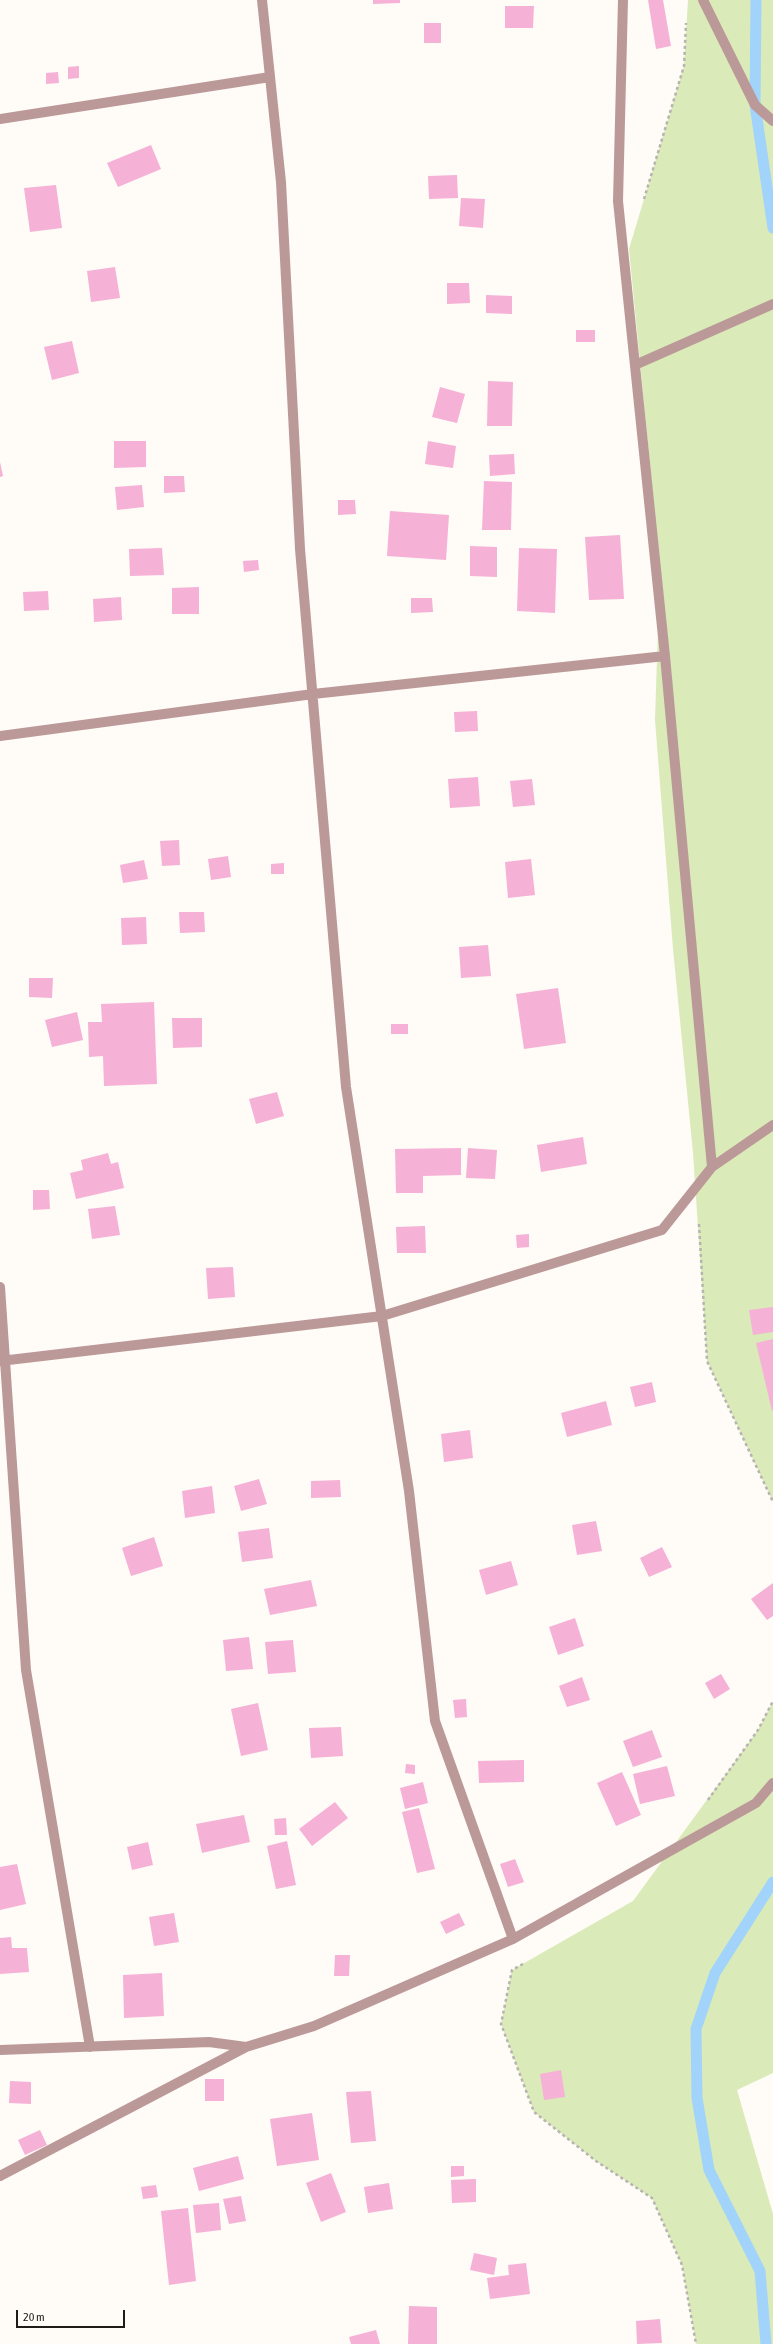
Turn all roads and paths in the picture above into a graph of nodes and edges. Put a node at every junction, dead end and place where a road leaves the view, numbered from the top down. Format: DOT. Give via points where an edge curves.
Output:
graph roads {
  1 [pos="262,0"];
  2 [pos="623,0"];
  3 [pos="703,0"];
  4 [pos="270,77"];
  5 [pos="0,119"];
  6 [pos="773,120"];
  7 [pos="773,304"];
  8 [pos="635,365"];
  9 [pos="665,656"];
  10 [pos="313,694"];
  11 [pos="0,736"];
  12 [pos="773,1125"];
  13 [pos="712,1167"];
  14 [pos="0,1287"];
  15 [pos="382,1316"];
  16 [pos="3,1361"];
  17 [pos="773,1701"];
  18 [pos="773,1783"];
  19 [pos="707,1802"];
  20 [pos="513,1939"];
  21 [pos="525,1962"];
  22 [pos="90,2047"];
  23 [pos="246,2047"];
  24 [pos="0,2050"];
  25 [pos="0,2176"];
  26 [pos="696,2344"];
  1 -- 4 [label="street"];
  2 -- 8 [label="street" via="618,201"];
  3 -- 6 [label="street" via="755,105"];
  4 -- 5 [label="street"];
  4 -- 10 [label="street" via="280,182 300,549"];
  7 -- 8 [label="street"];
  8 -- 9 [label="street"];
  9 -- 10 [label="street"];
  9 -- 13 [label="street"];
  10 -- 11 [label="street"];
  10 -- 15 [label="street" via="346,1087"];
  12 -- 13 [label="street"];
  13 -- 15 [label="street" via="662,1230"];
  14 -- 16 [label="street"];
  15 -- 16 [label="street"];
  15 -- 20 [label="street" via="409,1491 435,1721"];
  16 -- 22 [label="street" via="26,1670"];
  17 -- 19 [label="path" via="758,1730"];
  18 -- 20 [label="street" via="756,1804"];
  20 -- 23 [label="street" via="314,2026"];
  21 -- 26 [label="path" via="512,1970 501,2024 534,2112 596,2161 652,2198 682,2265"];
  22 -- 23 [label="street" via="209,2042"];
  22 -- 24 [label="street"];
  23 -- 25 [label="street"];
}
